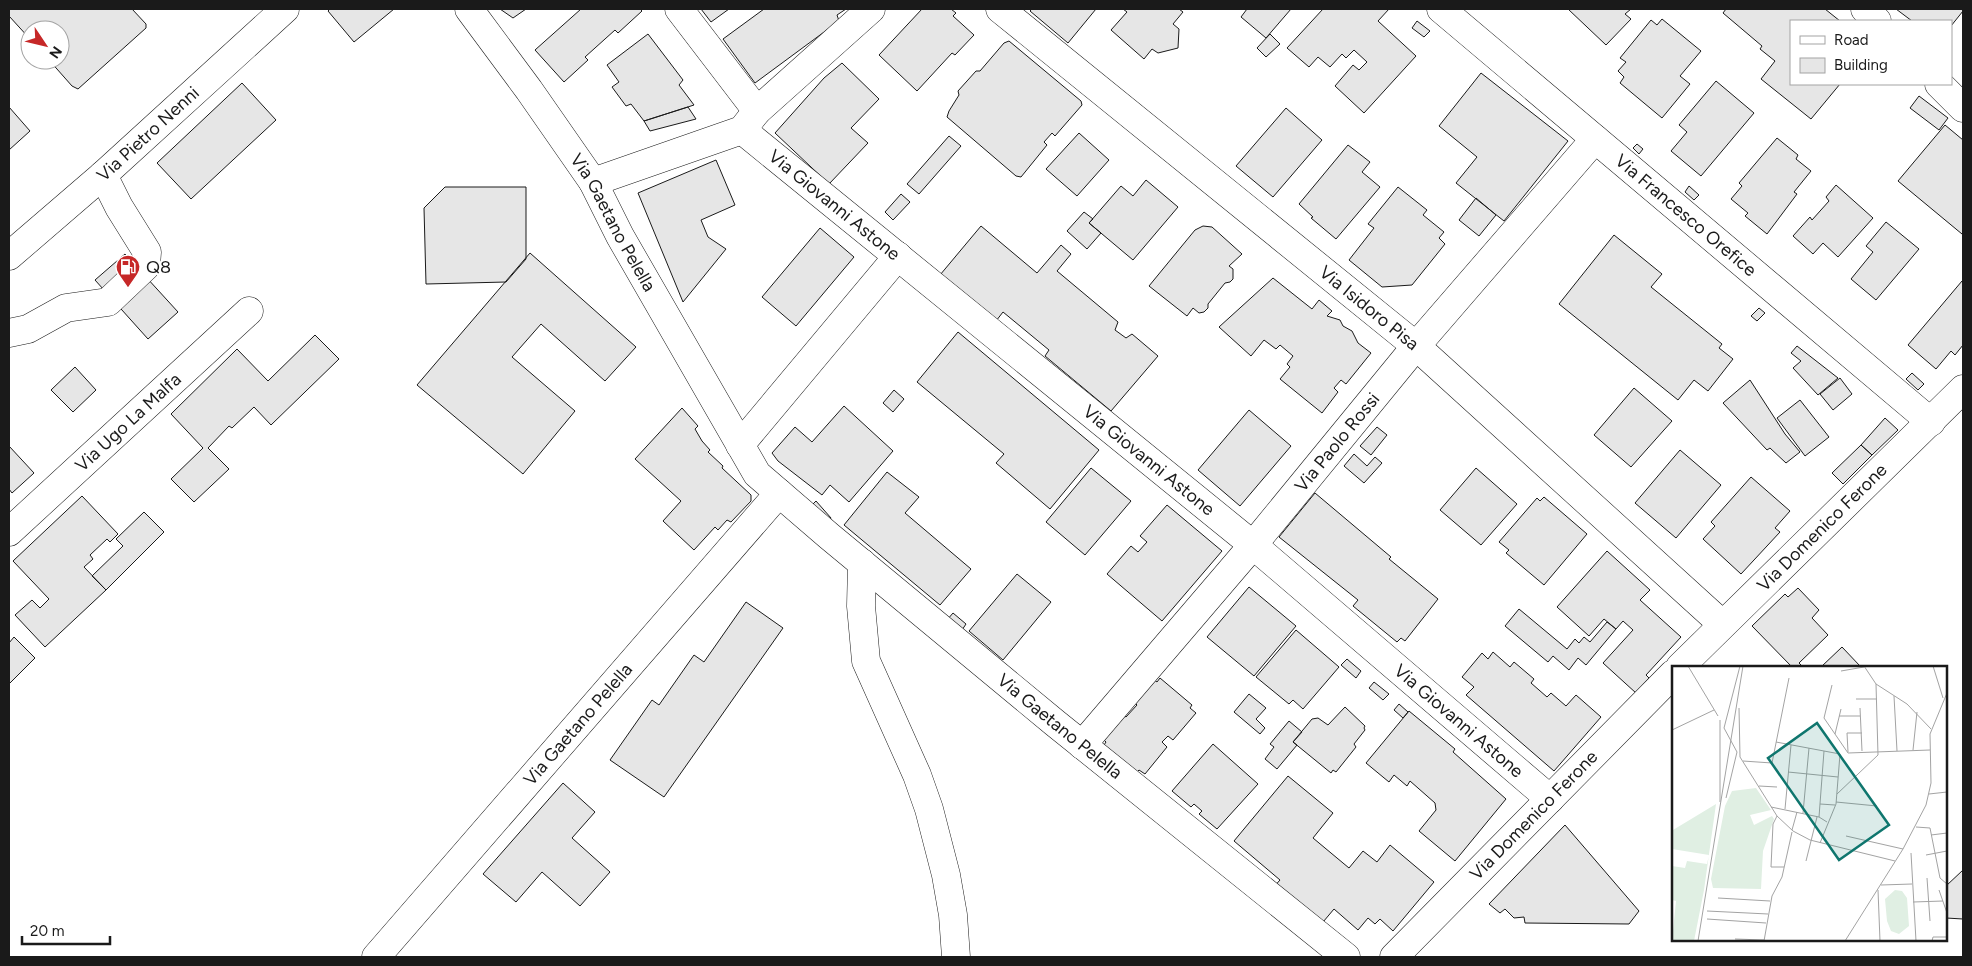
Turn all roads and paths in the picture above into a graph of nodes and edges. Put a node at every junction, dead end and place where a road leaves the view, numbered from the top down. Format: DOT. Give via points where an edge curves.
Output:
graph roads {
  1 [pos="285,9"];
  2 [pos="469,9"];
  3 [pos="679,9"];
  4 [pos="871,9"];
  5 [pos="1000,9"];
  6 [pos="1440,9"];
  7 [pos="1865,9"];
  8 [pos="1876,20"];
  9 [pos="1940,85"];
  10 [pos="1963,108"];
  11 [pos="749,121"];
  12 [pos="1595,139"];
  13 [pos="103,175"];
  14 [pos="592,182"];
  15 [pos="9,256"];
  16 [pos="898,256"];
  17 [pos="248,311"];
  18 [pos="9,333"];
  19 [pos="1416,346"];
  20 [pos="1963,389"];
  21 [pos="1931,422"];
  22 [pos="740,445"];
  23 [pos="779,492"];
  24 [pos="9,532"];
  25 [pos="1253,545"];
  26 [pos="862,563"];
  27 [pos="1722,624"];
  28 [pos="1681,666"];
  29 [pos="1672,675"];
  30 [pos="1082,745"];
  31 [pos="1550,799"];
  32 [pos="376,957"];
  33 [pos="956,957"];
  34 [pos="1346,957"];
  35 [pos="1394,957"];
  1 -- 13 [label="street, Via Pietro Nenni"];
  2 -- 14 [label="street, Via Gaetano Pelella" via="530,90"];
  3 -- 11 [label="street, Via Giovanni Astone"];
  4 -- 11 [label="street"];
  5 -- 19 [label="street, Via Isidoro Pisa"];
  6 -- 12 [label="street, Via Francesco Orefice"];
  7 -- 8 [label="street"];
  9 -- 10 [label="street"];
  11 -- 14 [label="street"];
  11 -- 16 [label="street, Via Giovanni Astone"];
  12 -- 19 [label="street, Via Paolo Rossi"];
  12 -- 21 [label="street, Via Francesco Orefice"];
  13 -- 15 [label="street, Via Pietro Nenni"];
  13 -- 18 [label="street" via="148,252 146,266 108,302 66,308 28,329"];
  14 -- 22 [label="street, Via Gaetano Pelella"];
  16 -- 22 [label="street"];
  16 -- 25 [label="street, Via Giovanni Astone"];
  17 -- 24 [label="street, Via Ugo La Malfa"];
  19 -- 25 [label="street, Via Paolo Rossi"];
  19 -- 27 [label="street, Via Isidoro Pisa"];
  20 -- 21 [label="street, Via Domenico Ferone"];
  21 -- 27 [label="street, Via Domenico Ferone"];
  22 -- 23 [label="street, Via Gaetano Pelella" via="757,474"];
  23 -- 26 [label="street, Via Gaetano Pelella"];
  23 -- 32 [label="street, Via Gaetano Pelella"];
  25 -- 30 [label="street, Via Paolo Rossi"];
  25 -- 31 [label="street, Via Giovanni Astone"];
  26 -- 30 [label="street, Via Gaetano Pelella"];
  26 -- 33 [label="street" via="861,606 866,661 917,775 931,816 946,875"];
  27 -- 28 [label="street, Via Domenico Ferone"];
  29 -- 31 [label="street, Via Domenico Ferone"];
  30 -- 34 [label="street, Via Gaetano Pelella"];
  31 -- 35 [label="street, Via Domenico Ferone"];
}
